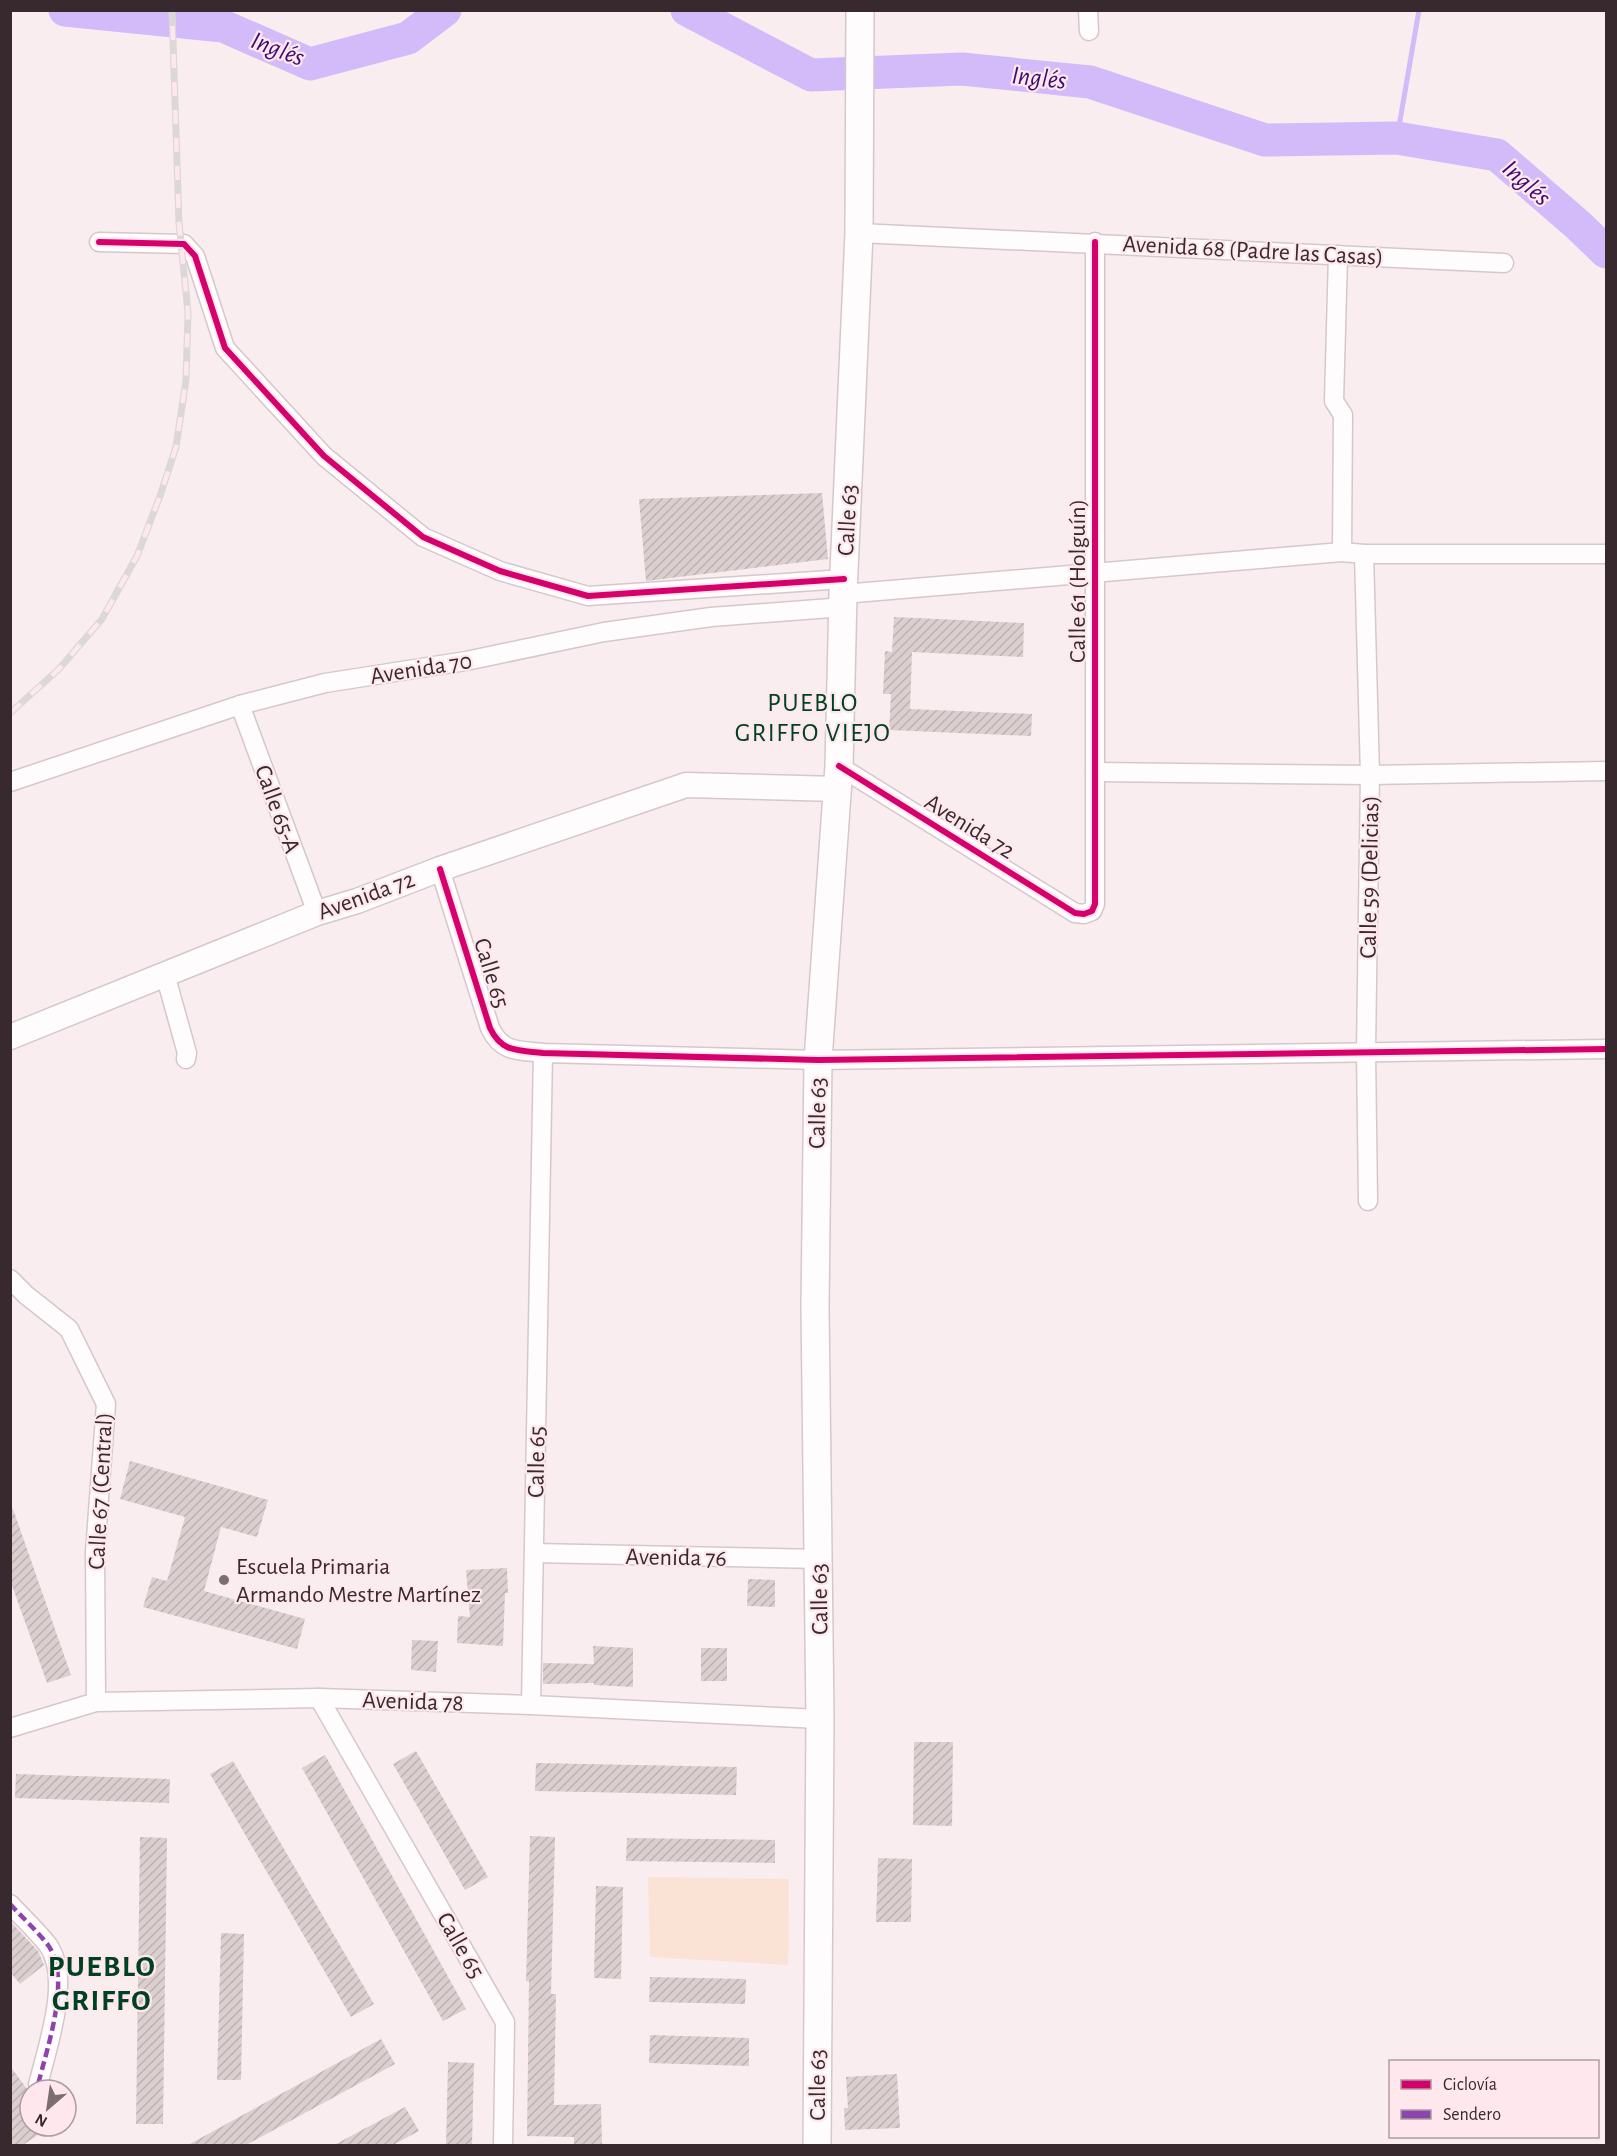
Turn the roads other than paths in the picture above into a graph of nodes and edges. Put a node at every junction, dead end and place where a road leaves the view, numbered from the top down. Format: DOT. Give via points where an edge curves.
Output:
graph roads {
  1 [pos="860,10"];
  2 [pos="1088,10"];
  3 [pos="1089,31"];
  4 [pos="859,233"];
  5 [pos="99,242"];
  6 [pos="1095,242"];
  7 [pos="1338,255"];
  8 [pos="1504,263"];
  9 [pos="1342,552"];
  10 [pos="1364,554"];
  11 [pos="1606,554"];
  12 [pos="1096,572"];
  13 [pos="844,594"];
  14 [pos="240,705"];
  15 [pos="1606,771"];
  16 [pos="1095,772"];
  17 [pos="1370,775"];
  18 [pos="839,778"];
  19 [pos="10,782"];
  20 [pos="440,868"];
  21 [pos="317,913"];
  22 [pos="1084,914"];
  23 [pos="165,974"];
  24 [pos="10,1037"];
  25 [pos="1606,1049"];
  26 [pos="1366,1051"];
  27 [pos="543,1053"];
  28 [pos="186,1059"];
  29 [pos="818,1060"];
  30 [pos="1368,1201"];
  31 [pos="10,1279"];
  32 [pos="534,1553"];
  33 [pos="818,1559"];
  34 [pos="319,1698"];
  35 [pos="96,1702"];
  36 [pos="531,1705"];
  37 [pos="820,1719"];
  38 [pos="10,1728"];
  39 [pos="10,1904"];
  40 [pos="40,2078"];
  41 [pos="503,2145"];
  42 [pos="817,2145"];
  1 -- 4 [label="main road, Calle 63"];
  2 -- 3 [label="street"];
  4 -- 6 [label="street, Avenida 68 (Padre las Casas)"];
  4 -- 13 [label="main road, Calle 63"];
  5 -- 13 [label="street" via="184,244 195,256 225,348 324,456 423,537 500,571 588,596"];
  6 -- 7 [label="street, Avenida 68 (Padre las Casas)"];
  6 -- 12 [label="street, Calle 61 (Holguín)"];
  7 -- 8 [label="street, Avenida 68 (Padre las Casas)"];
  7 -- 9 [label="street"];
  9 -- 10 [label="street"];
  9 -- 12 [label="street"];
  10 -- 11 [label="street"];
  10 -- 17 [label="street, Calle 59 (Delicias)"];
  12 -- 13 [label="street"];
  12 -- 16 [label="street, Calle 61 (Holguín)"];
  13 -- 14 [label="street, Avenida 70" via="604,632 466,661 325,683"];
  13 -- 18 [label="main road, Calle 63"];
  14 -- 19 [label="street, Avenida 70"];
  14 -- 21 [label="street, Calle 65-A"];
  15 -- 17 [label="street"];
  16 -- 17 [label="street"];
  16 -- 22 [label="street, Calle 61 (Holguín)" via="1095,904"];
  17 -- 26 [label="street, Calle 59 (Delicias)"];
  18 -- 20 [label="street, Avenida 72" via="686,785"];
  18 -- 22 [label="street, Avenida 72" via="1075,913"];
  18 -- 29 [label="main road, Calle 63"];
  20 -- 21 [label="street, Avenida 72"];
  20 -- 27 [label="street, Calle 65" via="494,1037 510,1048"];
  21 -- 23 [label="street, Avenida 72"];
  23 -- 24 [label="street, Avenida 72"];
  23 -- 28 [label="street"];
  25 -- 26 [label="street"];
  26 -- 29 [label="street"];
  26 -- 30 [label="street, Calle 59 (Delicias)"];
  27 -- 29 [label="street"];
  27 -- 32 [label="street, Calle 65"];
  29 -- 33 [label="main road, Calle 63"];
  31 -- 35 [label="street, Calle 67 (Central)" via="69,1329 106,1404 95,1552"];
  32 -- 33 [label="street, Avenida 76"];
  32 -- 36 [label="street, Calle 65"];
  33 -- 37 [label="main road, Calle 63"];
  34 -- 35 [label="street, Avenida 78"];
  34 -- 36 [label="street, Avenida 78"];
  34 -- 41 [label="street, Calle 65" via="505,2022"];
  35 -- 38 [label="street, Avenida 78"];
  36 -- 37 [label="street, Avenida 78"];
  37 -- 42 [label="main road, Calle 63"];
  39 -- 40 [label="street" via="49,1947 59,1971 58,1999"];
}
